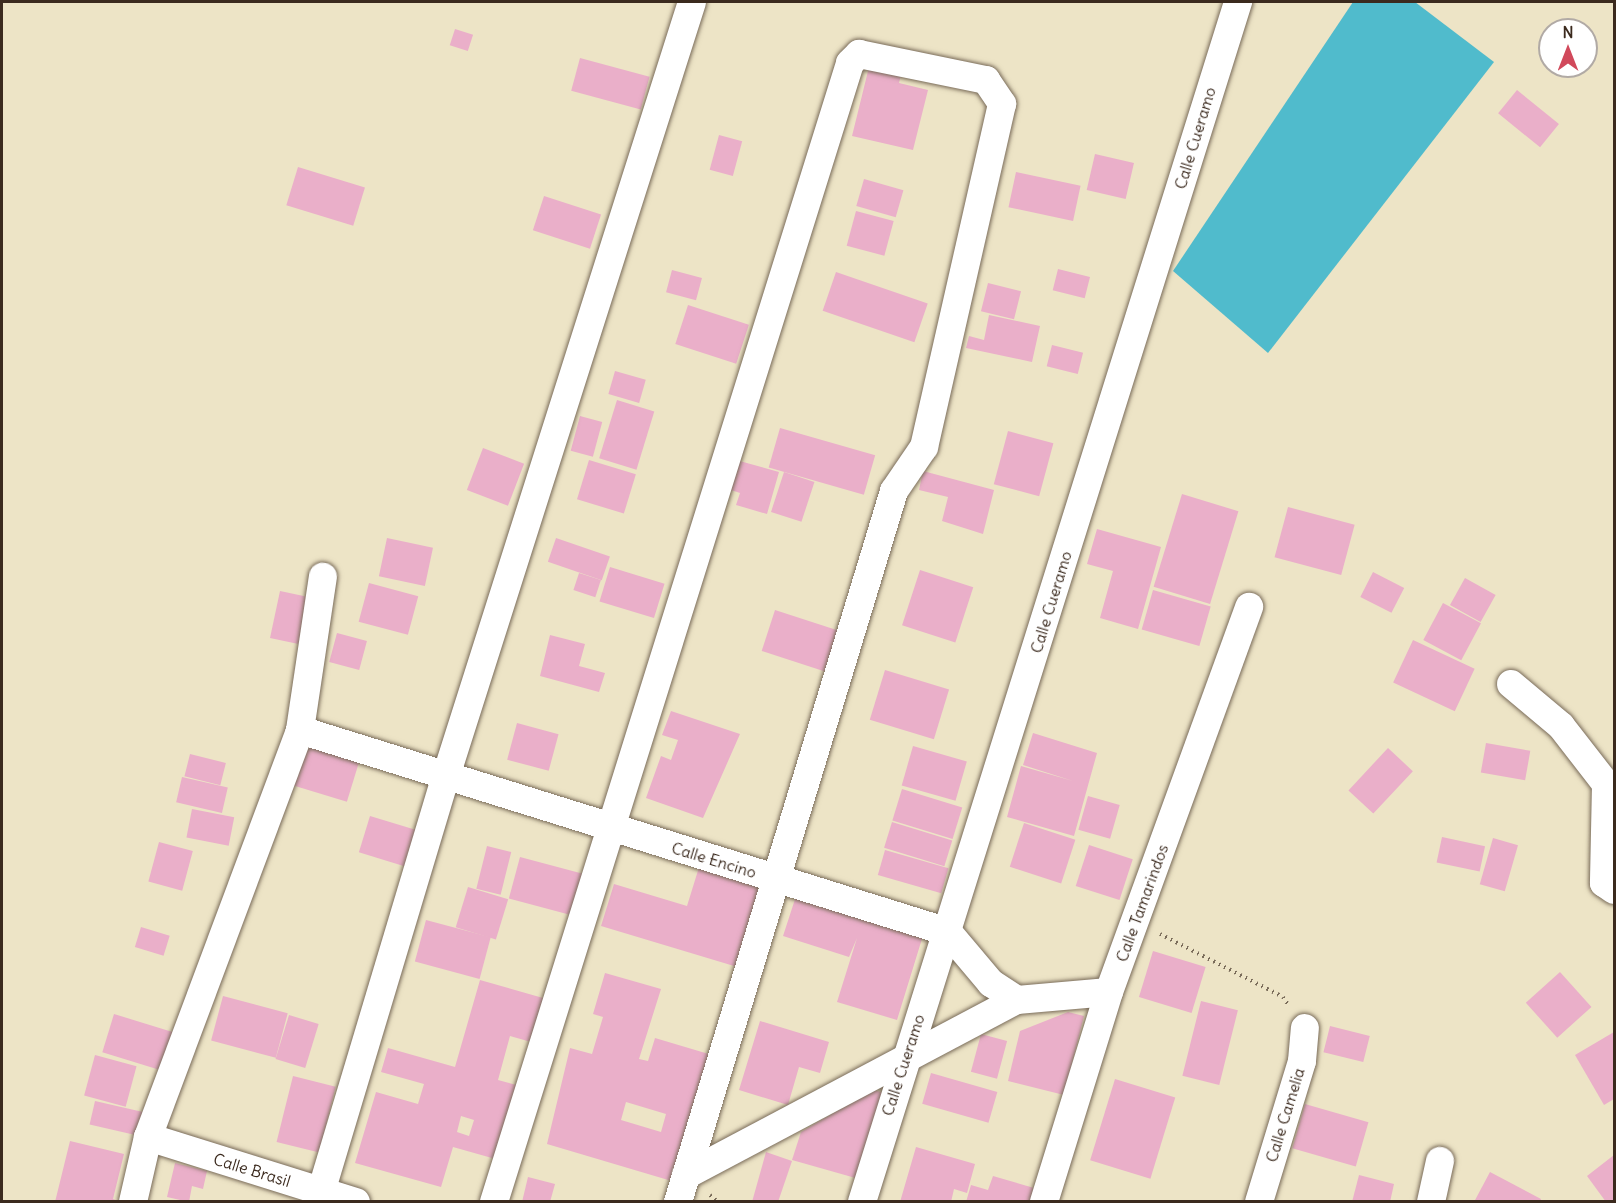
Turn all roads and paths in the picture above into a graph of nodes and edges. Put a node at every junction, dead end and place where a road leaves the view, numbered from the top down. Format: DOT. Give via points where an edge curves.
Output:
graph roads {
  1 [pos="692,2"];
  2 [pos="1238,2"];
  3 [pos="323,577"];
  4 [pos="1249,607"];
  5 [pos="1511,684"];
  6 [pos="300,730"];
  7 [pos="446,776"];
  8 [pos="608,827"];
  9 [pos="776,879"];
  10 [pos="1614,890"];
  11 [pos="1135,923"];
  12 [pos="948,932"];
  13 [pos="1108,992"];
  14 [pos="1017,1000"];
  15 [pos="1305,1028"];
  16 [pos="902,1063"];
  17 [pos="148,1137"];
  18 [pos="1440,1161"];
  19 [pos="682,1188"];
  20 [pos="320,1196"];
  21 [pos="133,1202"];
  22 [pos="356,1202"];
  23 [pos="494,1202"];
  24 [pos="862,1202"];
  25 [pos="1044,1202"];
  26 [pos="1259,1202"];
  27 [pos="1431,1202"];
  1 -- 7 [label="street"];
  2 -- 12 [label="street, Calle Cueramo"];
  3 -- 6 [label="street"];
  4 -- 11 [label="street, Calle Tamarindos"];
  5 -- 10 [label="street" via="1561,726 1606,784 1604,883"];
  6 -- 7 [label="street, Calle Encino"];
  6 -- 17 [label="street"];
  7 -- 8 [label="street, Calle Encino"];
  7 -- 20 [label="street"];
  8 -- 9 [label="street, Calle Encino"];
  8 -- 9 [label="street" via="850,63 859,54 986,80 1002,104 924,447 894,491"];
  8 -- 23 [label="street"];
  9 -- 12 [label="street, Calle Encino"];
  9 -- 19 [label="street"];
  11 -- 13 [label="street, Calle Tamarindos"];
  11 -- 15 [label="path" via="1283,997"];
  12 -- 14 [label="street" via="991,983"];
  12 -- 16 [label="street, Calle Cueramo"];
  13 -- 14 [label="street"];
  13 -- 25 [label="street, Calle Tamarindos"];
  14 -- 16 [label="street"];
  15 -- 26 [label="street, Calle Camelia" via="1302,1061"];
  16 -- 19 [label="street"];
  16 -- 24 [label="street, Calle Cueramo"];
  17 -- 20 [label="street, Calle Brasil"];
  17 -- 21 [label="street"];
  18 -- 27 [label="street"];
  20 -- 22 [label="street, Calle Brasil"];
}
